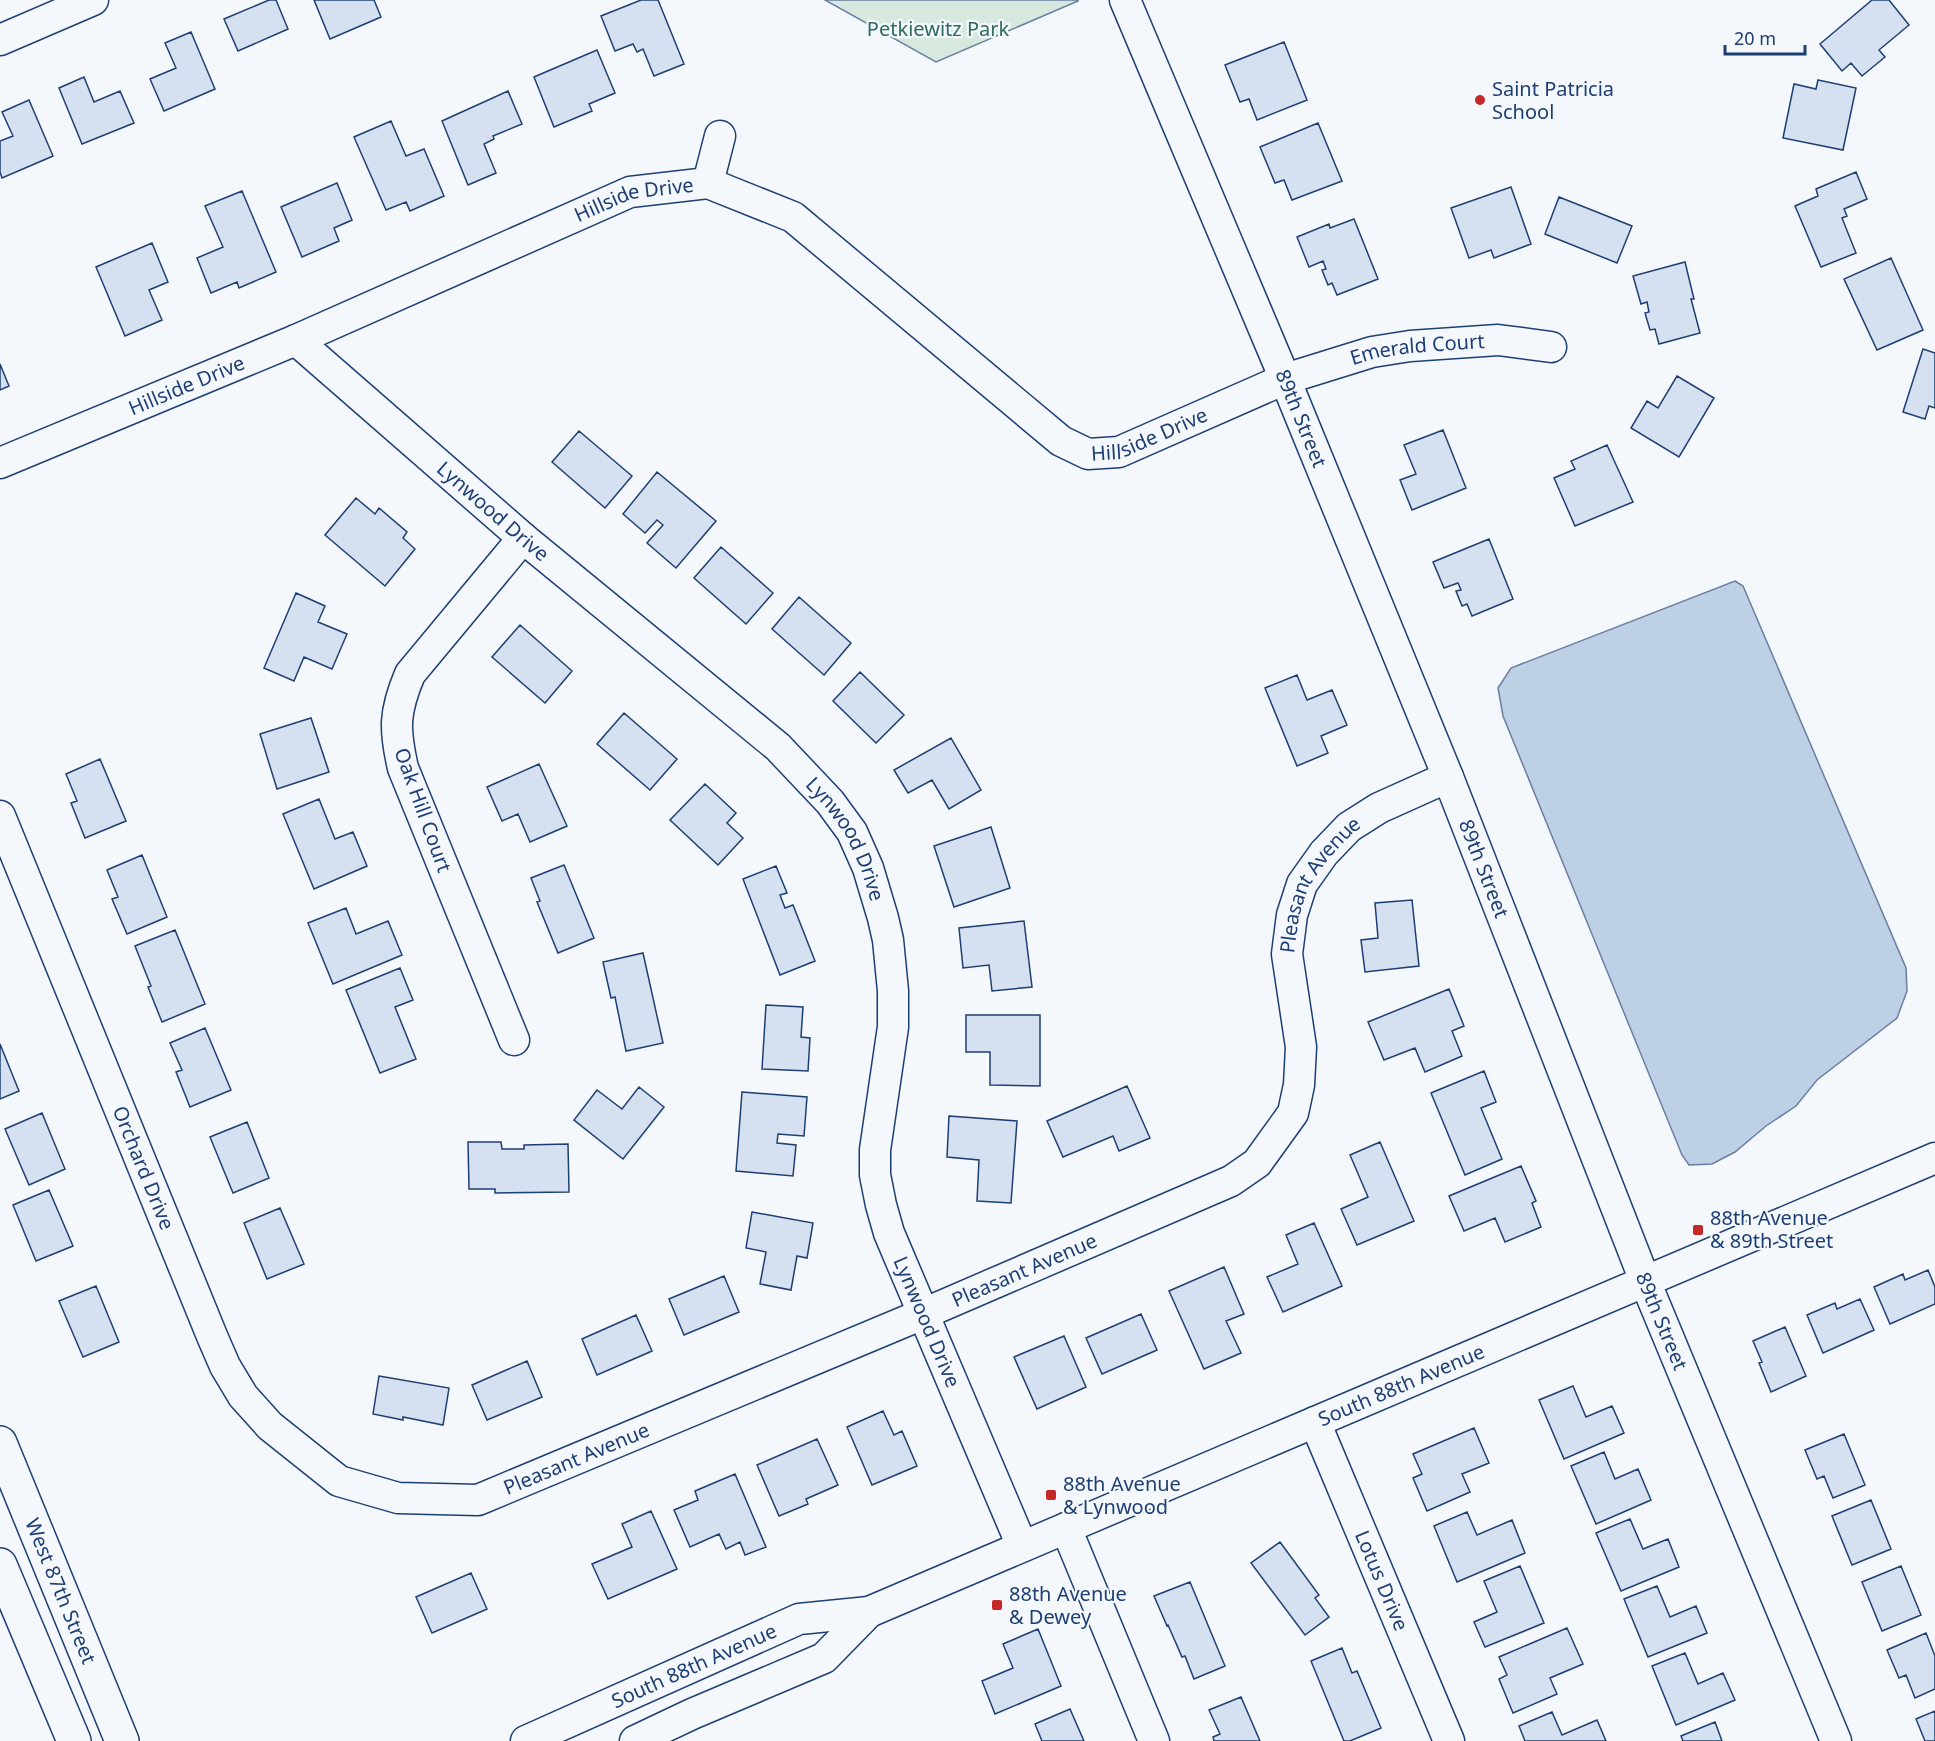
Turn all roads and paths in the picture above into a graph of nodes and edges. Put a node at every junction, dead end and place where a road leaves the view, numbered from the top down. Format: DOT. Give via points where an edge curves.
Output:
graph roads {
  1 [pos="93,0"];
  2 [pos="1125,0"];
  3 [pos="0,40"];
  4 [pos="720,136"];
  5 [pos="708,183"];
  6 [pos="296,340"];
  7 [pos="1551,347"];
  8 [pos="1285,379"];
  9 [pos="0,463"];
  10 [pos="523,538"];
  11 [pos="1448,777"];
  12 [pos="0,816"];
  13 [pos="514,1040"];
  14 [pos="1935,1158"];
  15 [pos="1645,1281"];
  16 [pos="923,1314"];
  17 [pos="1315,1422"];
  18 [pos="0,1443"];
  19 [pos="339,1481"];
  20 [pos="1066,1528"];
  21 [pos="1022,1546"];
  22 [pos="0,1565"];
  23 [pos="869,1612"];
  24 [pos="74,1741"];
  25 [pos="122,1741"];
  26 [pos="526,1741"];
  27 [pos="635,1741"];
  28 [pos="1154,1741"];
  29 [pos="1449,1741"];
  30 [pos="1836,1741"];
  1 -- 3 [label="street"];
  2 -- 8 [label="street, 89th Street"];
  4 -- 5 [label="street"];
  5 -- 6 [label="street, Hillside Drive" via="630,192"];
  5 -- 8 [label="street, Hillside Drive" via="793,217 1061,441 1088,454 1119,452"];
  6 -- 9 [label="street, Hillside Drive"];
  6 -- 10 [label="street, Lynwood Drive"];
  7 -- 8 [label="street, Emerald Court" via="1498,340 1410,346 1372,352"];
  8 -- 11 [label="street, 89th Street"];
  10 -- 13 [label="street, Oak Hill Court" via="410,674 396,721 403,768"];
  10 -- 16 [label="street, Lynwood Drive" via="778,747 824,795 852,832 883,918 893,992 893,1027 875,1150 875,1175 889,1233"];
  11 -- 15 [label="street, 89th Street"];
  11 -- 16 [label="street, Pleasant Avenue" via="1379,808 1349,827 1302,884 1292,915 1287,954 1301,1047 1299,1085 1293,1113 1257,1163 1231,1181"];
  12 -- 19 [label="street, Orchard Drive" via="225,1366 243,1396 270,1426"];
  14 -- 15 [label="street, South 88th Avenue"];
  15 -- 17 [label="street, South 88th Avenue"];
  15 -- 30 [label="street, 89th Street"];
  16 -- 19 [label="street, Pleasant Avenue" via="478,1500 398,1498"];
  16 -- 21 [label="street, Lynwood Drive"];
  17 -- 20 [label="street, South 88th Avenue"];
  17 -- 29 [label="street, Lotus Drive"];
  18 -- 25 [label="main road, West 87th Street"];
  20 -- 21 [label="street, South 88th Avenue"];
  20 -- 28 [label="street"];
  21 -- 23 [label="street, South 88th Avenue"];
  22 -- 24 [label="main road"];
  23 -- 26 [label="street, South 88th Avenue" via="799,1619"];
  23 -- 27 [label="street, South 88th Avenue" via="824,1658"];
}
